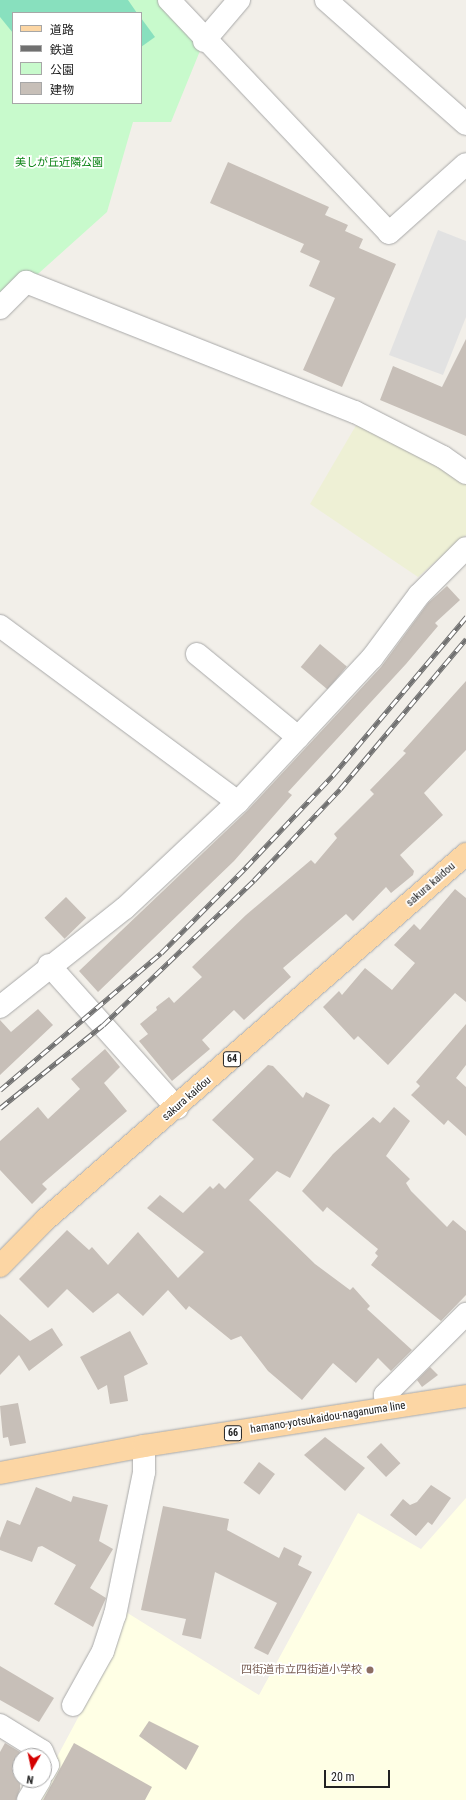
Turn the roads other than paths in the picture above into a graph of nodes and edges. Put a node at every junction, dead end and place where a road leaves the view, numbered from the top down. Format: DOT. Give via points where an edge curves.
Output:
graph roads {
  1 [pos="169,0"];
  2 [pos="239,0"];
  3 [pos="326,0"];
  4 [pos="204,41"];
  5 [pos="466,124"];
  6 [pos="466,164"];
  7 [pos="0,308"];
  8 [pos="466,473"];
  9 [pos="466,548"];
  10 [pos="0,626"];
  11 [pos="197,654"];
  12 [pos="298,737"];
  13 [pos="238,802"];
  14 [pos="463,861"];
  15 [pos="49,965"];
  16 [pos="0,1007"];
  17 [pos="177,1108"];
  18 [pos="0,1266"];
  19 [pos="466,1314"];
  20 [pos="466,1396"];
  21 [pos="387,1408"];
  22 [pos="144,1446"];
  23 [pos="0,1473"];
  24 [pos="73,1705"];
  25 [pos="0,1725"];
  26 [pos="37,1748"];
  27 [pos="35,1788"];
  28 [pos="28,1800"];
  1 -- 4 [label="street"];
  2 -- 4 [label="street"];
  3 -- 5 [label="street"];
  4 -- 6 [label="street" via="389,233"];
  7 -- 8 [label="street" via="26,282 355,412 443,457"];
  9 -- 12 [label="street" via="419,595 372,658"];
  10 -- 13 [label="street"];
  11 -- 12 [label="street"];
  12 -- 13 [label="street"];
  13 -- 15 [label="street" via="125,908"];
  14 -- 17 [label="main road, sakura kaidou / 64"];
  15 -- 16 [label="street"];
  15 -- 17 [label="street"];
  17 -- 18 [label="main road, sakura kaidou / 64" via="45,1220"];
  19 -- 21 [label="street" via="385,1394"];
  20 -- 21 [label="main road, hamano-yotsukaidou-naganuma line / 66"];
  21 -- 22 [label="main road, hamano-yotsukaidou-naganuma line / 66"];
  22 -- 23 [label="main road, hamano-yotsukaidou-naganuma line / 66"];
  22 -- 24 [label="street" via="144,1472 115,1616 103,1651"];
  25 -- 26 [label="street"];
  27 -- 28 [label="street"];
}
